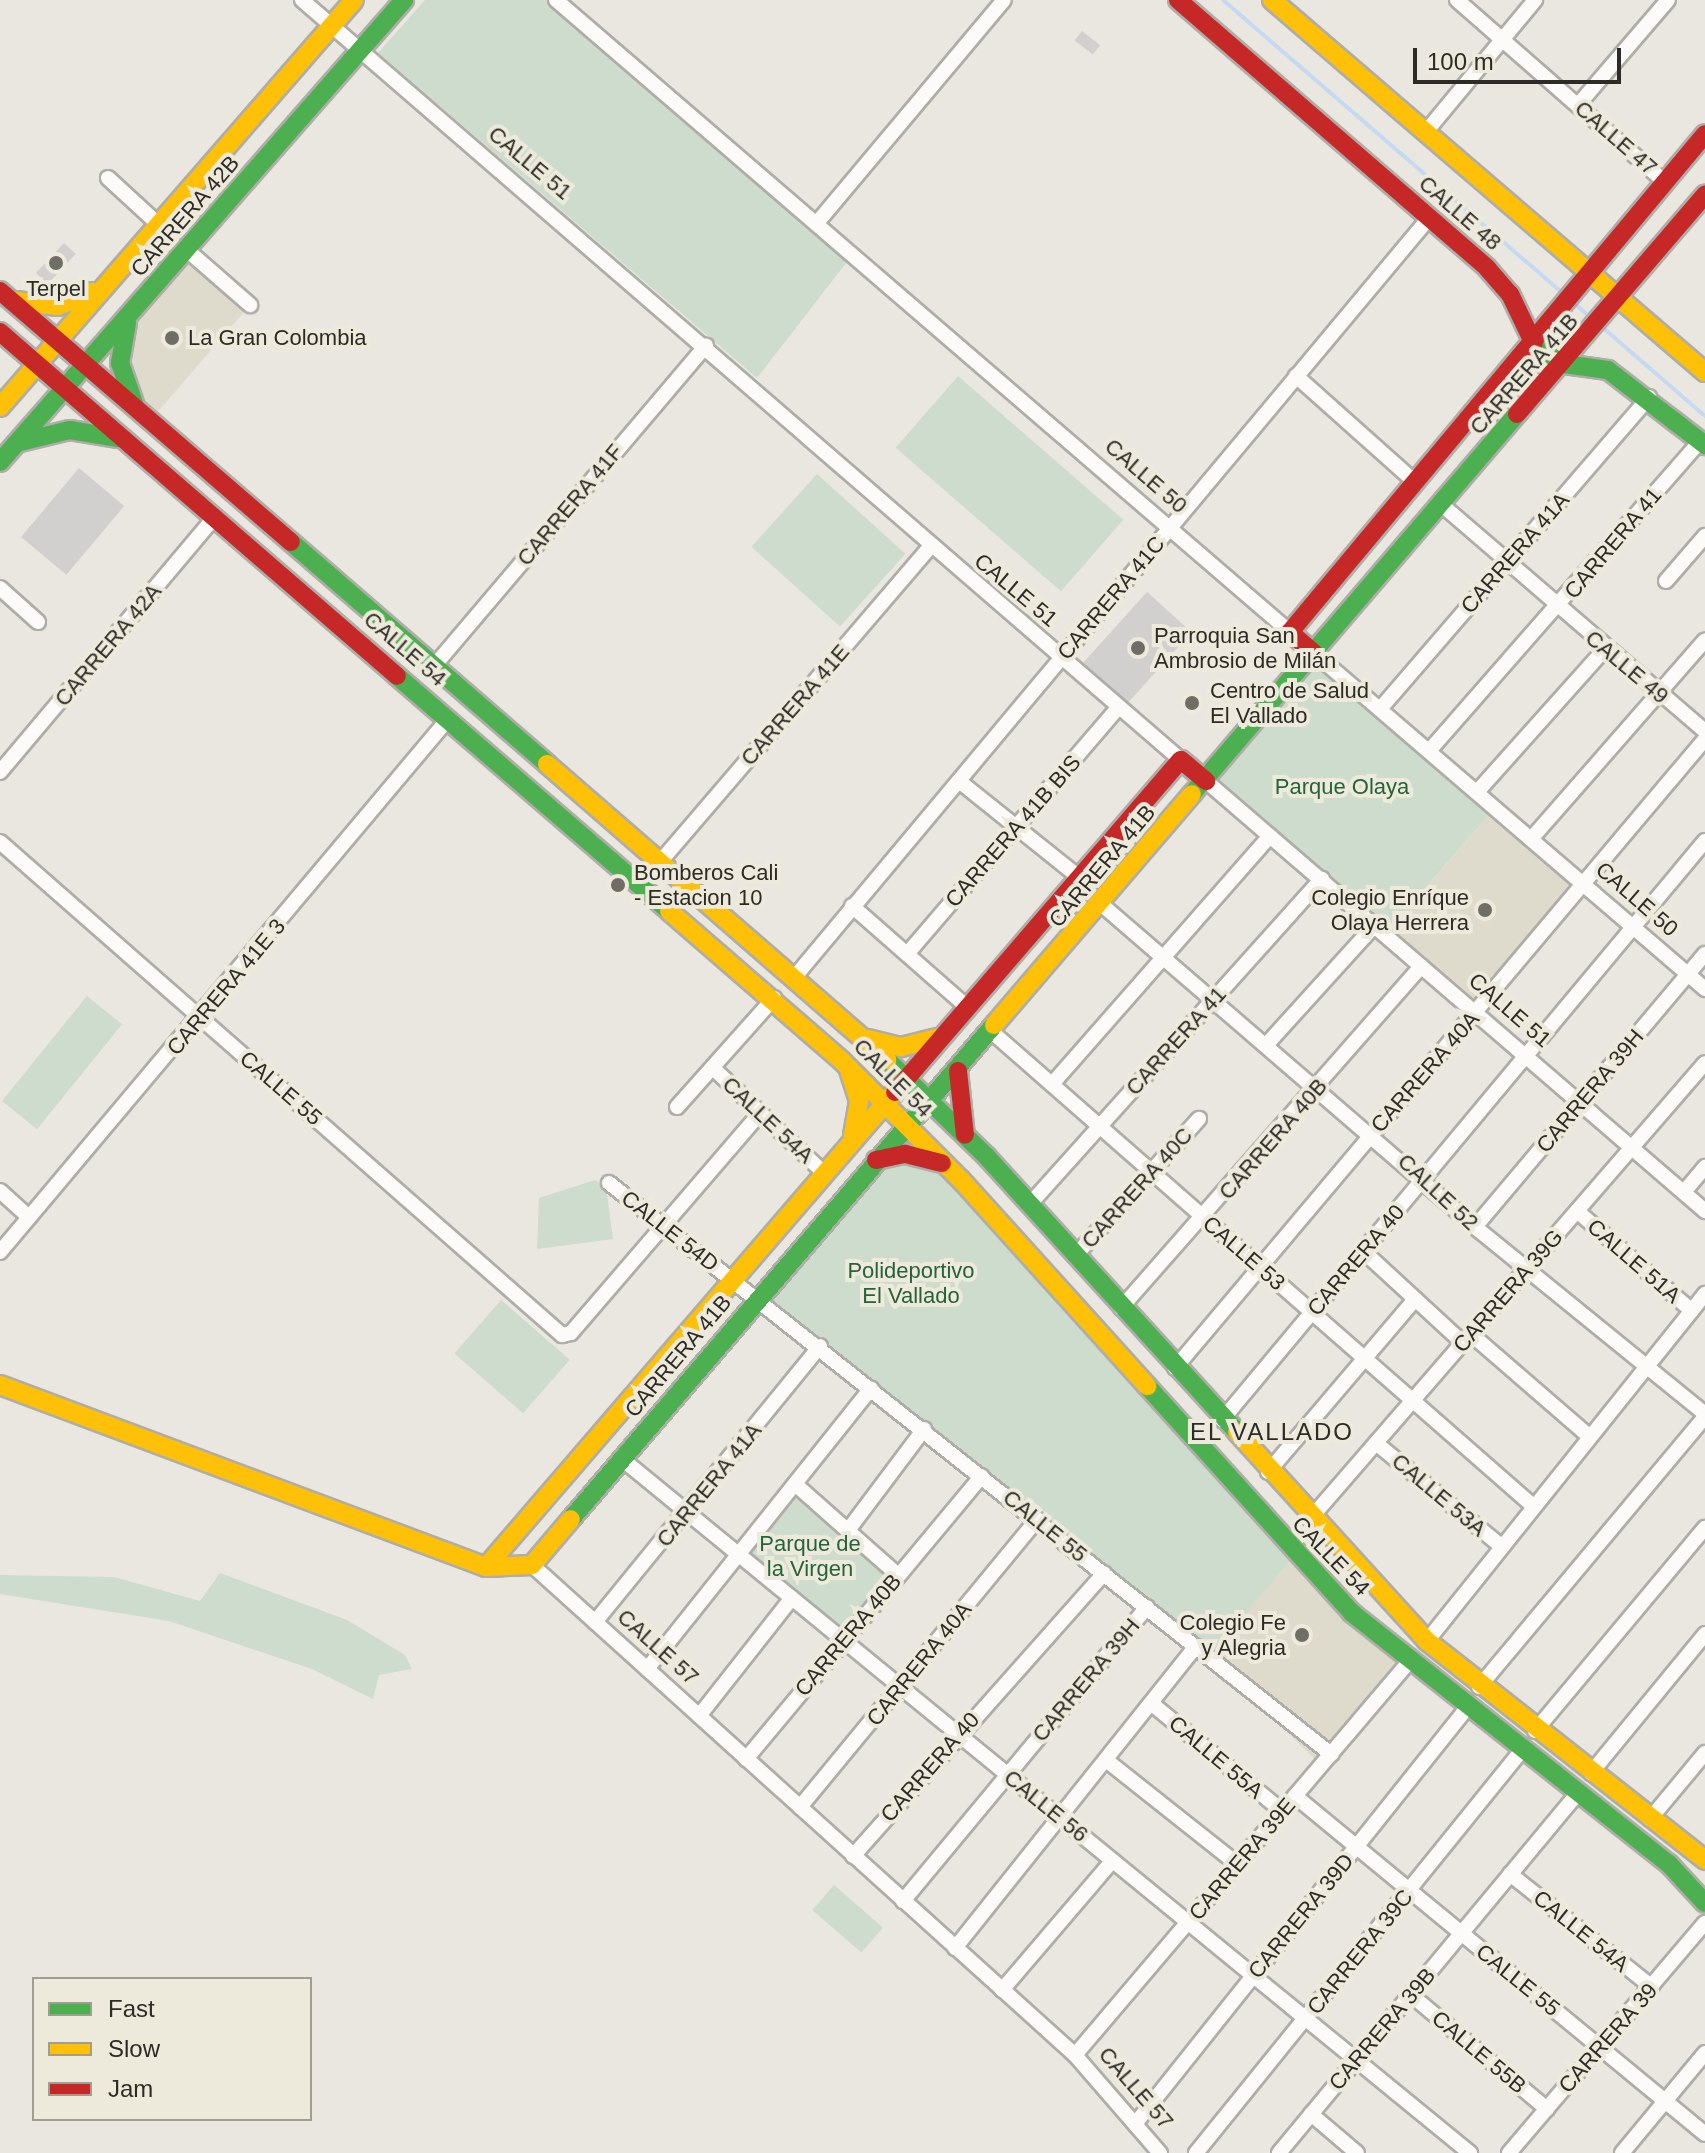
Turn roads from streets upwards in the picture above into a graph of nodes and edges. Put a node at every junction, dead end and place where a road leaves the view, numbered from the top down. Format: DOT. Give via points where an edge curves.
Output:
graph roads {
  1 [pos="302,0"];
  2 [pos="354,0"];
  3 [pos="404,0"];
  4 [pos="556,0"];
  5 [pos="1004,0"];
  6 [pos="1178,0"];
  7 [pos="1272,0"];
  8 [pos="1457,0"];
  9 [pos="1535,0"];
  10 [pos="1668,0"];
  11 [pos="332,26"];
  12 [pos="1502,39"];
  13 [pos="361,51"];
  14 [pos="1578,105"];
  15 [pos="1425,133"];
  16 [pos="1705,134"];
  17 [pos="108,178"];
  18 [pos="1665,182"];
  19 [pos="1702,204"];
  20 [pos="1429,218"];
  21 [pos="158,224"];
  22 [pos="816,224"];
  23 [pos="144,239"];
  24 [pos="187,250"];
  25 [pos="171,271"];
  26 [pos="1585,281"];
  27 [pos="105,284"];
  28 [pos="1,292"];
  29 [pos="250,305"];
  30 [pos="1614,307"];
  31 [pos="131,315"];
  32 [pos="0,332"];
  33 [pos="57,341"];
  34 [pos="1534,344"];
  35 [pos="706,345"];
  36 [pos="1564,364"];
  37 [pos="37,365"];
  38 [pos="86,366"];
  39 [pos="1705,372"];
  40 [pos="1296,376"];
  41 [pos="66,389"];
  42 [pos="1649,397"];
  43 [pos="0,407"];
  44 [pos="149,422"];
  45 [pos="126,440"];
  46 [pos="16,443"];
  47 [pos="1703,443"];
  48 [pos="0,462"];
  49 [pos="1416,483"];
  50 [pos="1442,505"];
  51 [pos="215,517"];
  52 [pos="1169,528"];
  53 [pos="1705,536"];
  54 [pos="929,548"];
  55 [pos="1506,564"];
  56 [pos="1666,581"];
  57 [pos="0,588"];
  58 [pos="1558,608"];
  59 [pos="38,622"];
  60 [pos="1290,632"];
  61 [pos="1705,640"];
  62 [pos="1605,649"];
  63 [pos="1314,653"];
  64 [pos="1060,658"];
  65 [pos="435,665"];
  66 [pos="1658,694"];
  67 [pos="1118,708"];
  68 [pos="1380,709"];
  69 [pos="448,719"];
  70 [pos="1705,731"];
  71 [pos="1705,739"];
  72 [pos="1429,751"];
  73 [pos="1181,760"];
  74 [pos="0,772"];
  75 [pos="959,781"];
  76 [pos="1206,781"];
  77 [pos="1477,792"];
  78 [pos="1017,827"];
  79 [pos="1270,836"];
  80 [pos="1531,839"];
  81 [pos="1705,841"];
  82 [pos="0,842"];
  83 [pos="660,862"];
  84 [pos="1079,877"];
  85 [pos="1322,879"];
  86 [pos="1581,882"];
  87 [pos="1101,904"];
  88 [pos="852,906"];
  89 [pos="1375,925"];
  90 [pos="1634,928"];
  91 [pos="907,954"];
  92 [pos="1705,954"];
  93 [pos="1164,957"];
  94 [pos="1421,966"];
  95 [pos="1688,974"];
  96 [pos="793,979"];
  97 [pos="1705,989"];
  98 [pos="774,998"];
  99 [pos="1214,999"];
  100 [pos="967,1007"];
  101 [pos="1476,1013"];
  102 [pos="201,1018"];
  103 [pos="992,1032"];
  104 [pos="861,1035"];
  105 [pos="937,1038"];
  106 [pos="1267,1044"];
  107 [pos="1526,1056"];
  108 [pos="842,1061"];
  109 [pos="1705,1063"];
  110 [pos="713,1068"];
  111 [pos="958,1071"];
  112 [pos="904,1078"];
  113 [pos="1052,1084"];
  114 [pos="1318,1088"];
  115 [pos="929,1101"];
  116 [pos="884,1102"];
  117 [pos="1580,1103"];
  118 [pos="677,1107"];
  119 [pos="760,1113"];
  120 [pos="1199,1119"];
  121 [pos="908,1126"];
  122 [pos="1100,1126"];
  123 [pos="1372,1133"];
  124 [pos="965,1135"];
  125 [pos="851,1139"];
  126 [pos="1632,1148"];
  127 [pos="987,1157"];
  128 [pos="876,1160"];
  129 [pos="947,1166"];
  130 [pos="1705,1167"];
  131 [pos="823,1172"];
  132 [pos="1153,1173"];
  133 [pos="1425,1177"];
  134 [pos="961,1180"];
  135 [pos="609,1183"];
  136 [pos="0,1191"];
  137 [pos="1684,1192"];
  138 [pos="1030,1204"];
  139 [pos="1577,1211"];
  140 [pos="1705,1211"];
  141 [pos="29,1217"];
  142 [pos="1204,1218"];
  143 [pos="665,1227"];
  144 [pos="1475,1227"];
  145 [pos="1363,1251"];
  146 [pos="0,1252"];
  147 [pos="1075,1256"];
  148 [pos="1262,1269"];
  149 [pos="1526,1270"];
  150 [pos="732,1279"];
  151 [pos="1705,1294"];
  152 [pos="759,1298"];
  153 [pos="1415,1299"];
  154 [pos="1121,1308"];
  155 [pos="1692,1311"];
  156 [pos="1312,1312"];
  157 [pos="1467,1339"];
  158 [pos="820,1346"];
  159 [pos="1364,1359"];
  160 [pos="1175,1368"];
  161 [pos="1645,1371"];
  162 [pos="0,1385"];
  163 [pos="871,1388"];
  164 [pos="1412,1400"];
  165 [pos="1705,1416"];
  166 [pos="1222,1420"];
  167 [pos="924,1429"];
  168 [pos="1590,1437"];
  169 [pos="1376,1443"];
  170 [pos="622,1459"];
  171 [pos="1268,1472"];
  172 [pos="982,1476"];
  173 [pos="795,1484"];
  174 [pos="1533,1506"];
  175 [pos="689,1513"];
  176 [pos="1037,1519"];
  177 [pos="1310,1519"];
  178 [pos="1705,1528"];
  179 [pos="849,1529"];
  180 [pos="1502,1547"];
  181 [pos="739,1555"];
  182 [pos="532,1565"];
  183 [pos="486,1567"];
  184 [pos="1104,1573"];
  185 [pos="898,1575"];
  186 [pos="792,1598"];
  187 [pos="1147,1607"];
  188 [pos="595,1622"];
  189 [pos="1705,1634"];
  190 [pos="843,1640"];
  191 [pos="1427,1641"];
  192 [pos="1196,1646"];
  193 [pos="1408,1663"];
  194 [pos="647,1669"];
  195 [pos="901,1687"];
  196 [pos="1479,1687"];
  197 [pos="1151,1703"];
  198 [pos="1467,1708"];
  199 [pos="699,1716"];
  200 [pos="1535,1731"];
  201 [pos="957,1733"];
  202 [pos="1522,1750"];
  203 [pos="1705,1753"];
  204 [pos="1331,1754"];
  205 [pos="746,1759"];
  206 [pos="1106,1760"];
  207 [pos="1591,1773"];
  208 [pos="1008,1775"];
  209 [pos="1578,1793"];
  210 [pos="1295,1796"];
  211 [pos="800,1807"];
  212 [pos="1282,1811"];
  213 [pos="1061,1818"];
  214 [pos="1650,1819"];
  215 [pos="1356,1847"];
  216 [pos="1702,1855"];
  217 [pos="853,1856"];
  218 [pos="1112,1861"];
  219 [pos="1237,1864"];
  220 [pos="1510,1874"];
  221 [pos="1409,1891"];
  222 [pos="903,1901"];
  223 [pos="1705,1903"];
  224 [pos="1188,1922"];
  225 [pos="1705,1923"];
  226 [pos="1461,1933"];
  227 [pos="955,1948"];
  228 [pos="1253,1975"];
  229 [pos="1652,1987"];
  230 [pos="1002,1990"];
  231 [pos="1410,1994"];
  232 [pos="1306,2019"];
  233 [pos="1600,2048"];
  234 [pos="1705,2053"];
  235 [pos="1075,2055"];
  236 [pos="1356,2060"];
  237 [pos="1665,2101"];
  238 [pos="1547,2109"];
  239 [pos="1311,2114"];
  240 [pos="1135,2124"];
  241 [pos="1705,2134"];
  242 [pos="1160,2153"];
  243 [pos="1196,2153"];
  244 [pos="1279,2153"];
  245 [pos="1357,2153"];
  246 [pos="1470,2153"];
  247 [pos="1509,2153"];
  248 [pos="1622,2153"];
  1 -- 11 [label="street, CALLE 51"];
  2 -- 11 [label="street, CARRERA 42B"];
  3 -- 13 [label="street, CARRERA 42B"];
  4 -- 22 [label="street, CALLE 50"];
  5 -- 22 [label="street"];
  6 -- 20 [label="street, CALLE 48"];
  7 -- 15 [label="street, CALLE 48"];
  8 -- 12 [label="street, CALLE 47"];
  9 -- 12 [label="street"];
  10 -- 14 [label="street"];
  11 -- 13 [label="street, CALLE 51"];
  11 -- 21 [label="street, CARRERA 42B"];
  12 -- 14 [label="street, CALLE 47"];
  12 -- 15 [label="street"];
  13 -- 24 [label="street, CARRERA 42B"];
  13 -- 35 [label="street, CALLE 51"];
  14 -- 18 [label="street, CALLE 47"];
  15 -- 26 [label="street, CALLE 48"];
  16 -- 18 [label="street, CARRERA 41B"];
  17 -- 21 [label="street"];
  18 -- 26 [label="street, CARRERA 41B"];
  19 -- 30 [label="street, CARRERA 41B"];
  20 -- 34 [label="street, CALLE 48" via="1510,294"];
  20 -- 40 [label="street, CARRERA 41C"];
  21 -- 23 [label="street, CARRERA 42B"];
  22 -- 52 [label="street, CALLE 50"];
  23 -- 25 [label="street" via="155,235 172,242 176,260"];
  23 -- 27 [label="street, CARRERA 42B"];
  24 -- 25 [label="street, CARRERA 42B"];
  24 -- 29 [label="street"];
  25 -- 31 [label="street, CARRERA 42B"];
  26 -- 30 [label="street, CALLE 48"];
  26 -- 34 [label="street, CARRERA 41B"];
  27 -- 28 [label="street" via="79,300 50,307"];
  27 -- 33 [label="street, CARRERA 42B"];
  28 -- 33 [label="street, CALLE 54"];
  30 -- 36 [label="street, CARRERA 41B"];
  30 -- 39 [label="street, CALLE 48"];
  31 -- 38 [label="street, CARRERA 42B"];
  31 -- 44 [label="street" via="120,363 129,395"];
  32 -- 37 [label="street, CALLE 54"];
  33 -- 37 [label="street, CARRERA 42B"];
  33 -- 38 [label="street, CALLE 54"];
  34 -- 36 [label="street"];
  34 -- 49 [label="street, CARRERA 41B"];
  35 -- 54 [label="street, CALLE 51" via="821,443"];
  35 -- 65 [label="street, CARRERA 41F"];
  36 -- 42 [label="street" via="1608,370"];
  36 -- 50 [label="street, CARRERA 41B"];
  37 -- 41 [label="street, CALLE 54"];
  37 -- 43 [label="street, CARRERA 42B"];
  38 -- 41 [label="street, CARRERA 42B"];
  38 -- 44 [label="street, CALLE 54"];
  40 -- 49 [label="street"];
  40 -- 52 [label="street, CARRERA 41C"];
  41 -- 45 [label="street, CALLE 54"];
  41 -- 46 [label="street, CARRERA 42B"];
  42 -- 47 [label="street"];
  42 -- 55 [label="street, CARRERA 41A"];
  44 -- 65 [label="street, CALLE 54"];
  45 -- 46 [label="street" via="70,430"];
  45 -- 51 [label="street, CALLE 54"];
  46 -- 48 [label="street, CARRERA 42B"];
  47 -- 58 [label="street, CARRERA 41"];
  49 -- 60 [label="street, CARRERA 41B"];
  50 -- 55 [label="street, CALLE 49"];
  50 -- 63 [label="street, CARRERA 41B"];
  51 -- 69 [label="street, CALLE 54"];
  51 -- 74 [label="street, CARRERA 42A"];
  52 -- 60 [label="street, CALLE 50"];
  52 -- 64 [label="street, CARRERA 41C"];
  53 -- 56 [label="street"];
  54 -- 64 [label="street, CALLE 51"];
  54 -- 83 [label="street, CARRERA 41E"];
  55 -- 58 [label="street, CALLE 49"];
  55 -- 68 [label="street, CARRERA 41A"];
  57 -- 59 [label="street"];
  58 -- 62 [label="street, CALLE 49"];
  58 -- 72 [label="street, CARRERA 41"];
  60 -- 63 [label="street, CALLE 50"];
  61 -- 66 [label="street"];
  62 -- 66 [label="street, CALLE 49"];
  62 -- 77 [label="street"];
  63 -- 68 [label="street, CALLE 50"];
  63 -- 76 [label="street, CARRERA 41B"];
  64 -- 67 [label="street, CALLE 51"];
  64 -- 75 [label="street, CARRERA 41C"];
  65 -- 83 [label="street, CALLE 54"];
  66 -- 70 [label="street, CALLE 49"];
  66 -- 80 [label="street"];
  67 -- 73 [label="street, CALLE 51"];
  67 -- 78 [label="street, CARRERA 41B BIS"];
  68 -- 72 [label="street, CALLE 50"];
  69 -- 98 [label="street, CALLE 54"];
  69 -- 102 [label="street, CARRERA 41E 3"];
  71 -- 86 [label="street, CARRERA 40A"];
  72 -- 77 [label="street, CALLE 50"];
  73 -- 76 [label="street, CALLE 51"];
  73 -- 84 [label="street, CARRERA 41B"];
  75 -- 78 [label="street"];
  75 -- 88 [label="street, CARRERA 41C"];
  76 -- 79 [label="street, CALLE 51"];
  76 -- 87 [label="street, CARRERA 41B"];
  77 -- 80 [label="street, CALLE 50"];
  78 -- 84 [label="street"];
  78 -- 91 [label="street, CARRERA 41B BIS"];
  79 -- 85 [label="street, CALLE 51"];
  79 -- 93 [label="street"];
  80 -- 86 [label="street, CALLE 50"];
  81 -- 90 [label="street, CARRERA 40"];
  82 -- 102 [label="street, CALLE 55"];
  83 -- 96 [label="street, CALLE 54"];
  84 -- 100 [label="street, CARRERA 41B"];
  85 -- 89 [label="street, CALLE 51"];
  85 -- 99 [label="street, CARRERA 41"];
  86 -- 90 [label="street, CALLE 50"];
  86 -- 101 [label="street, CARRERA 40A"];
  87 -- 93 [label="street, CALLE 52"];
  87 -- 103 [label="street, CARRERA 41B"];
  88 -- 91 [label="street"];
  88 -- 96 [label="street, CARRERA 41C"];
  89 -- 94 [label="street, CALLE 51"];
  89 -- 106 [label="street"];
  90 -- 95 [label="street, CALLE 50"];
  90 -- 107 [label="street, CARRERA 40"];
  91 -- 100 [label="street"];
  92 -- 95 [label="street, CARRERA 39H"];
  93 -- 99 [label="street, CALLE 52"];
  93 -- 113 [label="street"];
  94 -- 101 [label="street, CALLE 51"];
  94 -- 114 [label="street, CARRERA 40B"];
  95 -- 97 [label="street, CALLE 50"];
  95 -- 117 [label="street, CARRERA 39H"];
  96 -- 104 [label="street, CALLE 54"];
  98 -- 108 [label="street, CALLE 54"];
  98 -- 110 [label="street"];
  99 -- 106 [label="street, CALLE 52"];
  99 -- 122 [label="street, CARRERA 41"];
  100 -- 105 [label="street, CARRERA 41B"];
  101 -- 107 [label="street, CALLE 51"];
  101 -- 123 [label="street, CARRERA 40A"];
  102 -- 141 [label="street, CARRERA 41E 3"];
  102 -- 143 [label="street, CALLE 55" via="562,1335 571,1333"];
  103 -- 111 [label="street, CARRERA 41B"];
  103 -- 113 [label="street, CALLE 53"];
  104 -- 105 [label="street" via="901,1047"];
  104 -- 112 [label="street, CALLE 54"];
  105 -- 112 [label="street, CARRERA 41B"];
  106 -- 114 [label="street, CALLE 52"];
  107 -- 117 [label="street, CALLE 51"];
  107 -- 133 [label="street, CARRERA 40"];
  108 -- 116 [label="street, CALLE 54"];
  108 -- 125 [label="street" via="859,1101"];
  109 -- 126 [label="street, CARRERA 39G"];
  110 -- 118 [label="street"];
  110 -- 119 [label="street, CALLE 54A"];
  111 -- 115 [label="street, CARRERA 41B"];
  111 -- 124 [label="street"];
  112 -- 115 [label="street, CALLE 54"];
  112 -- 116 [label="street, CARRERA 41B"];
  113 -- 122 [label="street, CALLE 53"];
  114 -- 123 [label="street, CALLE 52"];
  114 -- 142 [label="street, CARRERA 40B"];
  115 -- 121 [label="street, CARRERA 41B"];
  115 -- 124 [label="street, CALLE 54"];
  116 -- 121 [label="street, CALLE 54"];
  116 -- 125 [label="street, CARRERA 41B"];
  117 -- 126 [label="street, CALLE 51"];
  117 -- 144 [label="street, CARRERA 39H"];
  119 -- 131 [label="street, CALLE 54A"];
  119 -- 143 [label="street"];
  120 -- 132 [label="street, CARRERA 40C"];
  121 -- 128 [label="street, CARRERA 41B"];
  121 -- 129 [label="street, CALLE 54"];
  122 -- 132 [label="street, CALLE 53"];
  122 -- 138 [label="street, CARRERA 41"];
  123 -- 133 [label="street, CALLE 52"];
  123 -- 148 [label="street, CARRERA 40A"];
  124 -- 127 [label="street, CALLE 54"];
  125 -- 131 [label="street, CARRERA 41B"];
  126 -- 137 [label="street, CALLE 51"];
  126 -- 139 [label="street, CARRERA 39G"];
  127 -- 134 [label="street" via="966,1159"];
  127 -- 138 [label="street, CALLE 54"];
  128 -- 129 [label="street" via="905,1154"];
  128 -- 152 [label="street, CARRERA 41B"];
  129 -- 134 [label="street, CALLE 54"];
  130 -- 137 [label="street"];
  131 -- 150 [label="street, CARRERA 41B"];
  132 -- 142 [label="street, CALLE 53"];
  132 -- 147 [label="street, CARRERA 40C"];
  133 -- 144 [label="street, CALLE 52"];
  133 -- 145 [label="street, CARRERA 40"];
  134 -- 193 [label="street, CALLE 54" via="1295,1555"];
  135 -- 143 [label="street, CALLE 54D"];
  136 -- 141 [label="street"];
  137 -- 140 [label="street, CALLE 51"];
  138 -- 147 [label="street, CALLE 54"];
  139 -- 149 [label="street, CARRERA 39G"];
  139 -- 155 [label="street, CALLE 51A"];
  141 -- 146 [label="street, CARRERA 41E 3"];
  142 -- 148 [label="street, CALLE 53"];
  142 -- 154 [label="street, CARRERA 40B"];
  143 -- 150 [label="street, CALLE 54D"];
  144 -- 149 [label="street, CALLE 52"];
  145 -- 153 [label="street"];
  145 -- 156 [label="street, CARRERA 40"];
  147 -- 154 [label="street, CALLE 54"];
  148 -- 156 [label="street, CALLE 53"];
  148 -- 160 [label="street, CARRERA 40A"];
  149 -- 157 [label="street, CARRERA 39G"];
  149 -- 161 [label="street, CALLE 52"];
  150 -- 152 [label="street, CALLE 54D"];
  150 -- 183 [label="street, CARRERA 41B"];
  151 -- 155 [label="street"];
  152 -- 158 [label="street, CALLE 55"];
  152 -- 170 [label="street, CARRERA 41B"];
  153 -- 157 [label="street"];
  153 -- 159 [label="street"];
  154 -- 160 [label="street, CALLE 54"];
  155 -- 161 [label="street"];
  156 -- 159 [label="street, CALLE 53"];
  156 -- 166 [label="street, CARRERA 40"];
  157 -- 164 [label="street, CARRERA 39G"];
  157 -- 168 [label="street"];
  158 -- 163 [label="street, CALLE 55"];
  158 -- 175 [label="street, CARRERA 41A"];
  159 -- 164 [label="street, CALLE 53"];
  159 -- 171 [label="street"];
  160 -- 166 [label="street, CALLE 54"];
  161 -- 165 [label="street, CALLE 52"];
  161 -- 168 [label="street"];
  162 -- 183 [label="street"];
  163 -- 167 [label="street, CALLE 55"];
  163 -- 173 [label="street"];
  164 -- 169 [label="street, CARRERA 39G"];
  164 -- 174 [label="street, CALLE 53"];
  165 -- 196 [label="street"];
  166 -- 171 [label="street, CALLE 54"];
  167 -- 172 [label="street, CALLE 55"];
  167 -- 179 [label="street"];
  168 -- 174 [label="street"];
  169 -- 177 [label="street, CARRERA 39G"];
  169 -- 180 [label="street, CALLE 53A"];
  170 -- 175 [label="street, CALLE 56"];
  170 -- 182 [label="street, CARRERA 41B"];
  171 -- 177 [label="street, CALLE 54"];
  172 -- 176 [label="street, CALLE 55"];
  172 -- 185 [label="street, CARRERA 40B"];
  173 -- 179 [label="street"];
  173 -- 181 [label="street"];
  174 -- 180 [label="street"];
  175 -- 181 [label="street, CALLE 56"];
  175 -- 188 [label="street, CARRERA 41A"];
  176 -- 184 [label="street, CALLE 55"];
  176 -- 195 [label="street, CARRERA 40A"];
  177 -- 191 [label="street, CALLE 54"];
  178 -- 200 [label="street"];
  179 -- 185 [label="street"];
  180 -- 191 [label="street"];
  181 -- 186 [label="street, CALLE 56"];
  181 -- 194 [label="street"];
  182 -- 183 [label="street"];
  182 -- 188 [label="street, CALLE 57"];
  184 -- 187 [label="street, CALLE 55"];
  184 -- 201 [label="street, CARRERA 40"];
  185 -- 190 [label="street, CARRERA 40B"];
  186 -- 190 [label="street, CALLE 56"];
  186 -- 199 [label="street"];
  187 -- 192 [label="street, CALLE 55"];
  187 -- 208 [label="street, CARRERA 39H"];
  188 -- 194 [label="street, CALLE 57"];
  189 -- 207 [label="street"];
  190 -- 195 [label="street, CALLE 56"];
  190 -- 205 [label="street, CARRERA 40B"];
  191 -- 196 [label="street, CALLE 54"];
  192 -- 197 [label="street"];
  192 -- 204 [label="street, CALLE 55"];
  193 -- 198 [label="street, CALLE 54"];
  193 -- 204 [label="street, CARRERA 39E"];
  194 -- 199 [label="street, CALLE 57"];
  195 -- 201 [label="street, CALLE 56"];
  195 -- 211 [label="street, CARRERA 40A"];
  196 -- 200 [label="street, CALLE 54"];
  197 -- 206 [label="street"];
  197 -- 212 [label="street, CALLE 55A"];
  198 -- 202 [label="street, CALLE 54"];
  198 -- 215 [label="street, CARRERA 39D"];
  199 -- 205 [label="street, CALLE 57"];
  200 -- 207 [label="street, CALLE 54"];
  201 -- 208 [label="street, CALLE 56"];
  201 -- 217 [label="street, CARRERA 40"];
  202 -- 209 [label="street, CALLE 54"];
  202 -- 221 [label="street, CARRERA 39C"];
  203 -- 214 [label="street"];
  204 -- 210 [label="street, CARRERA 39E"];
  205 -- 211 [label="street, CALLE 57"];
  206 -- 213 [label="street"];
  206 -- 219 [label="street"];
  207 -- 214 [label="street, CALLE 54"];
  208 -- 213 [label="street, CALLE 56"];
  208 -- 222 [label="street, CARRERA 39H"];
  209 -- 220 [label="street, CARRERA 39B"];
  209 -- 223 [label="street, CALLE 54" via="1669,1864"];
  210 -- 212 [label="street, CARRERA 39E"];
  210 -- 215 [label="street, CALLE 55"];
  211 -- 217 [label="street, CALLE 57"];
  212 -- 219 [label="street, CARRERA 39E"];
  213 -- 218 [label="street, CALLE 56"];
  213 -- 227 [label="street"];
  214 -- 216 [label="street, CALLE 54"];
  215 -- 221 [label="street, CALLE 55"];
  215 -- 228 [label="street, CARRERA 39D"];
  217 -- 222 [label="street, CALLE 57"];
  218 -- 224 [label="street, CALLE 56"];
  218 -- 230 [label="street"];
  219 -- 224 [label="street, CARRERA 39E"];
  220 -- 226 [label="street, CARRERA 39B"];
  220 -- 229 [label="street, CALLE 54A"];
  221 -- 226 [label="street, CALLE 55"];
  221 -- 232 [label="street, CARRERA 39C"];
  222 -- 227 [label="street, CALLE 57"];
  224 -- 228 [label="street, CALLE 56"];
  224 -- 235 [label="street, CARRERA 39E"];
  225 -- 229 [label="street, CARRERA 39"];
  226 -- 231 [label="street, CARRERA 39B"];
  226 -- 233 [label="street, CALLE 55"];
  227 -- 230 [label="street, CALLE 57"];
  228 -- 232 [label="street, CALLE 56"];
  228 -- 240 [label="street, CARRERA 39D"];
  229 -- 233 [label="street, CARRERA 39"];
  230 -- 235 [label="street, CALLE 57"];
  231 -- 236 [label="street, CARRERA 39B"];
  231 -- 238 [label="street, CALLE 55B"];
  232 -- 236 [label="street, CALLE 56"];
  232 -- 243 [label="street, CARRERA 39C"];
  233 -- 237 [label="street, CALLE 55"];
  233 -- 238 [label="street, CARRERA 39"];
  234 -- 237 [label="street"];
  235 -- 240 [label="street, CALLE 57"];
  236 -- 239 [label="street, CARRERA 39B"];
  236 -- 246 [label="street, CALLE 56"];
  237 -- 241 [label="street, CALLE 55"];
  237 -- 248 [label="street"];
  238 -- 247 [label="street, CARRERA 39"];
  239 -- 244 [label="street, CARRERA 39B"];
  239 -- 245 [label="street"];
  240 -- 242 [label="street, CALLE 57"];
}
